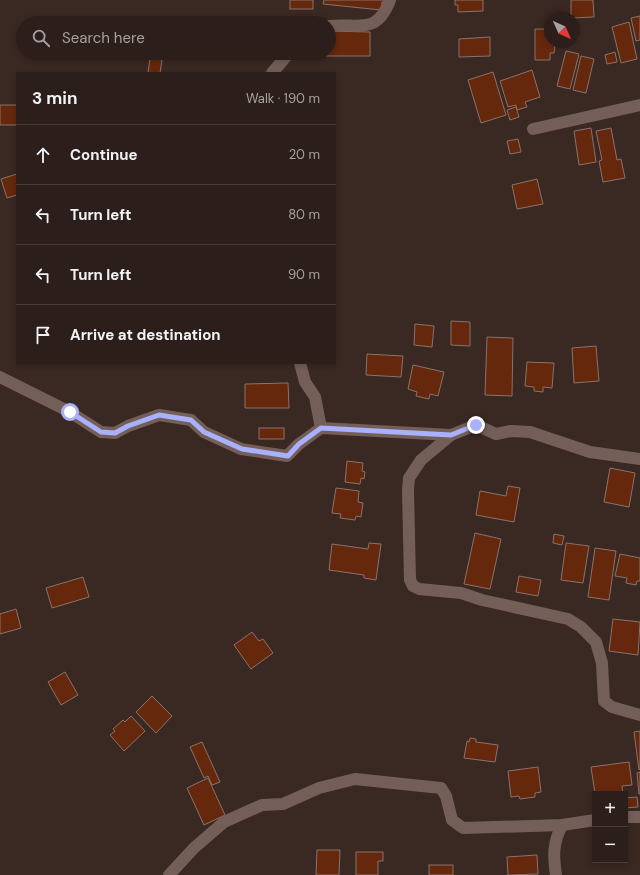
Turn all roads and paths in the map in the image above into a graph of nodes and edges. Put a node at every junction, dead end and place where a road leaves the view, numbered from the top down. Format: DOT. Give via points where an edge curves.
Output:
graph roads {
  1 [pos="390,0"];
  2 [pos="336,26"];
  3 [pos="282,60"];
  4 [pos="273,72"];
  5 [pos="640,105"];
  6 [pos="533,129"];
  7 [pos="300,364"];
  8 [pos="0,377"];
  9 [pos="321,428"];
  10 [pos="451,435"];
  11 [pos="640,459"];
  12 [pos="640,715"];
  13 [pos="640,816"];
  14 [pos="628,817"];
  15 [pos="592,821"];
  16 [pos="562,826"];
  17 [pos="169,875"];
  18 [pos="556,875"];
  1 -- 2 [label="street" via="383,17 374,24"];
  3 -- 4 [label="street"];
  5 -- 6 [label="street"];
  7 -- 9 [label="street" via="305,382 315,397"];
  8 -- 9 [label="street" via="70,412 101,432 115,433 159,415 191,420 204,432 242,449 288,456 299,444"];
  9 -- 10 [label="street"];
  10 -- 11 [label="street" via="476,425 496,434 511,431 530,432 590,452"];
  10 -- 12 [label="street" via="421,460 409,478 409,566 413,586 419,589 461,593 505,606 568,619 582,627 596,642 602,663 604,701 612,707"];
  13 -- 14 [label="street"];
  15 -- 16 [label="street"];
  16 -- 17 [label="street" via="463,828 452,820 446,796 441,788 355,779 324,786 283,804 262,805 224,822 194,848"];
  16 -- 18 [label="street" via="555,839"];
}
